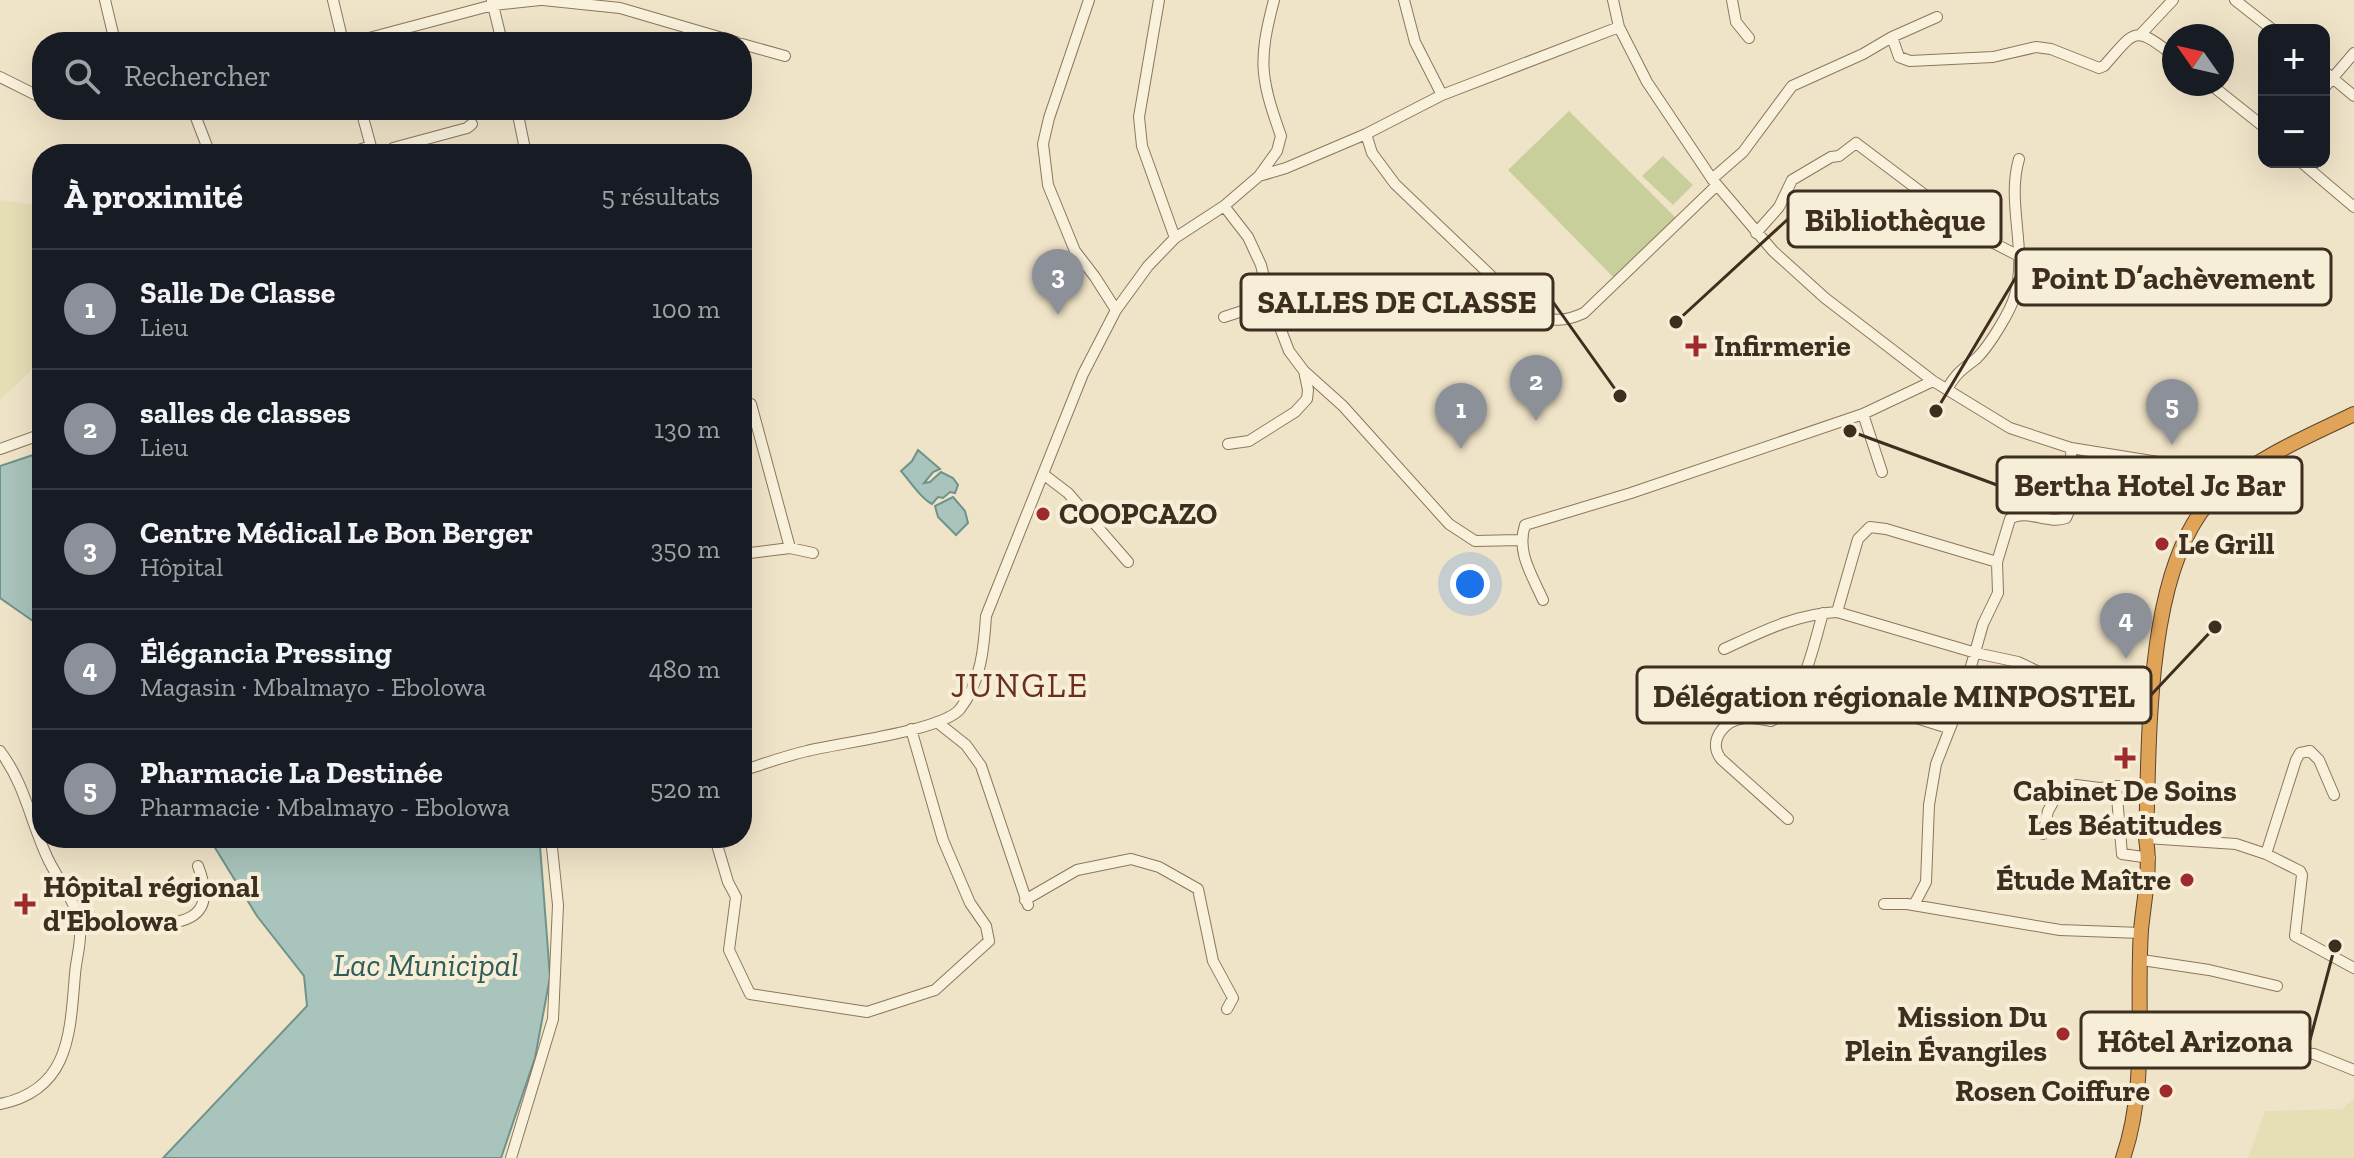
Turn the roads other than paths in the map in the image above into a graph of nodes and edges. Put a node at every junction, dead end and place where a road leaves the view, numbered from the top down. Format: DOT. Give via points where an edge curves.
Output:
graph roads {
  1 [pos="105,0"];
  2 [pos="333,0"];
  3 [pos="548,0"];
  4 [pos="1089,0"];
  5 [pos="1159,0"];
  6 [pos="1274,0"];
  7 [pos="1404,0"];
  8 [pos="1613,0"];
  9 [pos="1732,0"];
  10 [pos="2173,0"];
  11 [pos="2235,0"];
  12 [pos="492,2"];
  13 [pos="1937,17"];
  14 [pos="2265,24"];
  15 [pos="1619,27"];
  16 [pos="113,32"];
  17 [pos="341,32"];
  18 [pos="388,32"];
  19 [pos="500,32"];
  20 [pos="702,32"];
  21 [pos="2141,34"];
  22 [pos="1892,37"];
  23 [pos="1749,38"];
  24 [pos="752,47"];
  25 [pos="2162,47"];
  26 [pos="2354,53"];
  27 [pos="785,56"];
  28 [pos="2330,73"];
  29 [pos="2330,75"];
  30 [pos="0,77"];
  31 [pos="32,93"];
  32 [pos="1442,95"];
  33 [pos="2225,96"];
  34 [pos="2354,96"];
  35 [pos="197,120"];
  36 [pos="364,120"];
  37 [pos="519,120"];
  38 [pos="2258,122"];
  39 [pos="472,124"];
  40 [pos="1366,134"];
  41 [pos="206,144"];
  42 [pos="370,144"];
  43 [pos="408,144"];
  44 [pos="524,144"];
  45 [pos="2019,159"];
  46 [pos="2308,168"];
  47 [pos="1259,176"];
  48 [pos="1714,182"];
  49 [pos="1224,206"];
  50 [pos="2354,207"];
  51 [pos="1756,233"];
  52 [pos="1175,238"];
  53 [pos="2017,255"];
  54 [pos="1270,302"];
  55 [pos="1116,310"];
  56 [pos="1224,317"];
  57 [pos="1304,371"];
  58 [pos="1933,381"];
  59 [pos="1947,389"];
  60 [pos="752,408"];
  61 [pos="1863,414"];
  62 [pos="2354,414"];
  63 [pos="32,438"];
  64 [pos="1228,444"];
  65 [pos="2071,448"];
  66 [pos="0,449"];
  67 [pos="2164,463"];
  68 [pos="1882,472"];
  69 [pos="1043,474"];
  70 [pos="2233,481"];
  71 [pos="2202,513"];
  72 [pos="1520,540"];
  73 [pos="790,548"];
  74 [pos="752,553"];
  75 [pos="813,553"];
  76 [pos="1128,562"];
  77 [pos="1997,562"];
  78 [pos="1543,600"];
  79 [pos="1837,612"];
  80 [pos="1823,613"];
  81 [pos="1724,649"];
  82 [pos="1976,653"];
  83 [pos="2153,683"];
  84 [pos="1802,685"];
  85 [pos="937,722"];
  86 [pos="1948,728"];
  87 [pos="911,729"];
  88 [pos="0,751"];
  89 [pos="752,768"];
  90 [pos="2149,783"];
  91 [pos="2116,786"];
  92 [pos="2334,795"];
  93 [pos="32,810"];
  94 [pos="1788,819"];
  95 [pos="2043,834"];
  96 [pos="2146,838"];
  97 [pos="45,848"];
  98 [pos="552,848"];
  99 [pos="718,848"];
  100 [pos="2266,854"];
  101 [pos="2150,858"];
  102 [pos="198,866"];
  103 [pos="1884,904"];
  104 [pos="1914,905"];
  105 [pos="80,930"];
  106 [pos="2141,933"];
  107 [pos="2142,960"];
  108 [pos="2354,968"];
  109 [pos="2277,986"];
  110 [pos="1227,1009"];
  111 [pos="2140,1036"];
  112 [pos="2354,1070"];
  113 [pos="0,1104"];
  114 [pos="511,1158"];
  115 [pos="2123,1158"];
  1 -- 16 [label="street"];
  2 -- 17 [label="street"];
  3 -- 12 [label="street"];
  3 -- 20 [label="street" via="620,8"];
  4 -- 55 [label="street" via="1043,144 1048,185 1075,251"];
  5 -- 52 [label="street" via="1139,117 1142,146"];
  6 -- 47 [label="street" via="1265,32 1263,80 1281,136"];
  7 -- 32 [label="street" via="1415,42"];
  8 -- 15 [label="street"];
  9 -- 23 [label="street" via="1736,22"];
  10 -- 21 [label="street"];
  11 -- 14 [label="street"];
  12 -- 18 [label="street"];
  12 -- 19 [label="street"];
  13 -- 22 [label="street"];
  15 -- 32 [label="street"];
  15 -- 48 [label="street" via="1659,101"];
  21 -- 22 [label="street" via="2129,38 2099,68 2036,47 1993,57 1903,60"];
  21 -- 25 [label="street"];
  22 -- 48 [label="street" via="1792,86"];
  24 -- 27 [label="street"];
  26 -- 28 [label="street"];
  29 -- 34 [label="street"];
  30 -- 31 [label="street"];
  32 -- 40 [label="street"];
  33 -- 38 [label="street"];
  35 -- 41 [label="street"];
  36 -- 42 [label="street"];
  37 -- 44 [label="street"];
  39 -- 43 [label="street"];
  40 -- 47 [label="street"];
  40 -- 48 [label="street" via="1372,153 1395,184 1530,313 1554,322 1584,313"];
  45 -- 53 [label="street" via="2013,184"];
  46 -- 50 [label="street"];
  47 -- 49 [label="street"];
  48 -- 51 [label="street"];
  49 -- 52 [label="street"];
  49 -- 54 [label="street" via="1248,237"];
  51 -- 53 [label="street" via="1779,207 1792,180 1856,143 1978,235"];
  51 -- 58 [label="street" via="1816,290"];
  52 -- 55 [label="street"];
  53 -- 59 [label="street" via="2019,277 2012,303 1978,357"];
  54 -- 56 [label="street"];
  54 -- 57 [label="street" via="1289,351"];
  55 -- 69 [label="street" via="1083,374"];
  57 -- 64 [label="street" via="1307,399 1295,412 1249,441"];
  57 -- 72 [label="street" via="1343,406 1449,524 1475,541"];
  58 -- 59 [label="street"];
  58 -- 61 [label="street"];
  59 -- 65 [label="street" via="2010,428"];
  60 -- 73 [label="street"];
  61 -- 68 [label="street"];
  61 -- 72 [label="street" via="1525,525"];
  62 -- 70 [label="highway" via="2268,457"];
  63 -- 66 [label="street"];
  65 -- 67 [label="street"];
  65 -- 77 [label="street" via="2070,512 2058,521 2014,516"];
  67 -- 70 [label="street"];
  67 -- 71 [label="street"];
  69 -- 76 [label="street" via="1068,493"];
  69 -- 85 [label="street" via="986,616 984,657 958,712"];
  70 -- 71 [label="highway"];
  71 -- 83 [label="highway" via="2170,574"];
  72 -- 78 [label="street"];
  73 -- 74 [label="street"];
  73 -- 75 [label="street"];
  77 -- 79 [label="street" via="1870,527 1858,539"];
  77 -- 82 [label="street" via="1998,593"];
  79 -- 80 [label="street"];
  79 -- 82 [label="street"];
  80 -- 81 [label="street" via="1783,622"];
  80 -- 84 [label="street"];
  82 -- 83 [label="street" via="2041,673"];
  82 -- 86 [label="street"];
  83 -- 90 [label="highway"];
  84 -- 86 [label="street" via="1831,700"];
  84 -- 94 [label="street" via="1776,719 1732,722 1715,742 1721,759"];
  85 -- 87 [label="street"];
  85 -- 110 [label="street" via="966,745 981,766 1027,902 1077,870 1131,859 1159,867 1198,889 1213,961 1233,998"];
  86 -- 104 [label="street" via="1929,805 1926,882"];
  87 -- 89 [label="street"];
  87 -- 99 [label="street" via="943,840 989,941 935,990 867,1012 750,994 729,950 736,897"];
  88 -- 93 [label="street"];
  90 -- 91 [label="street"];
  90 -- 96 [label="highway"];
  91 -- 95 [label="street" via="2076,785 2056,797"];
  91 -- 101 [label="street" via="2122,854"];
  92 -- 100 [label="street" via="2319,760 2310,751 2300,753"];
  96 -- 100 [label="street" via="2226,842"];
  96 -- 101 [label="highway"];
  97 -- 105 [label="street" via="69,892"];
  98 -- 114 [label="street" via="558,905 555,1010"];
  100 -- 108 [label="street" via="2302,875 2295,936"];
  101 -- 106 [label="highway"];
  102 -- 105 [label="street" via="206,895 194,917 162,925"];
  103 -- 104 [label="street"];
  104 -- 106 [label="street" via="2060,930"];
  105 -- 113 [label="street" via="73,1009 62,1057 38,1090"];
  106 -- 107 [label="highway"];
  107 -- 109 [label="street"];
  107 -- 111 [label="highway"];
  111 -- 112 [label="street" via="2314,1054"];
  111 -- 115 [label="highway" via="2135,1113"];
}
